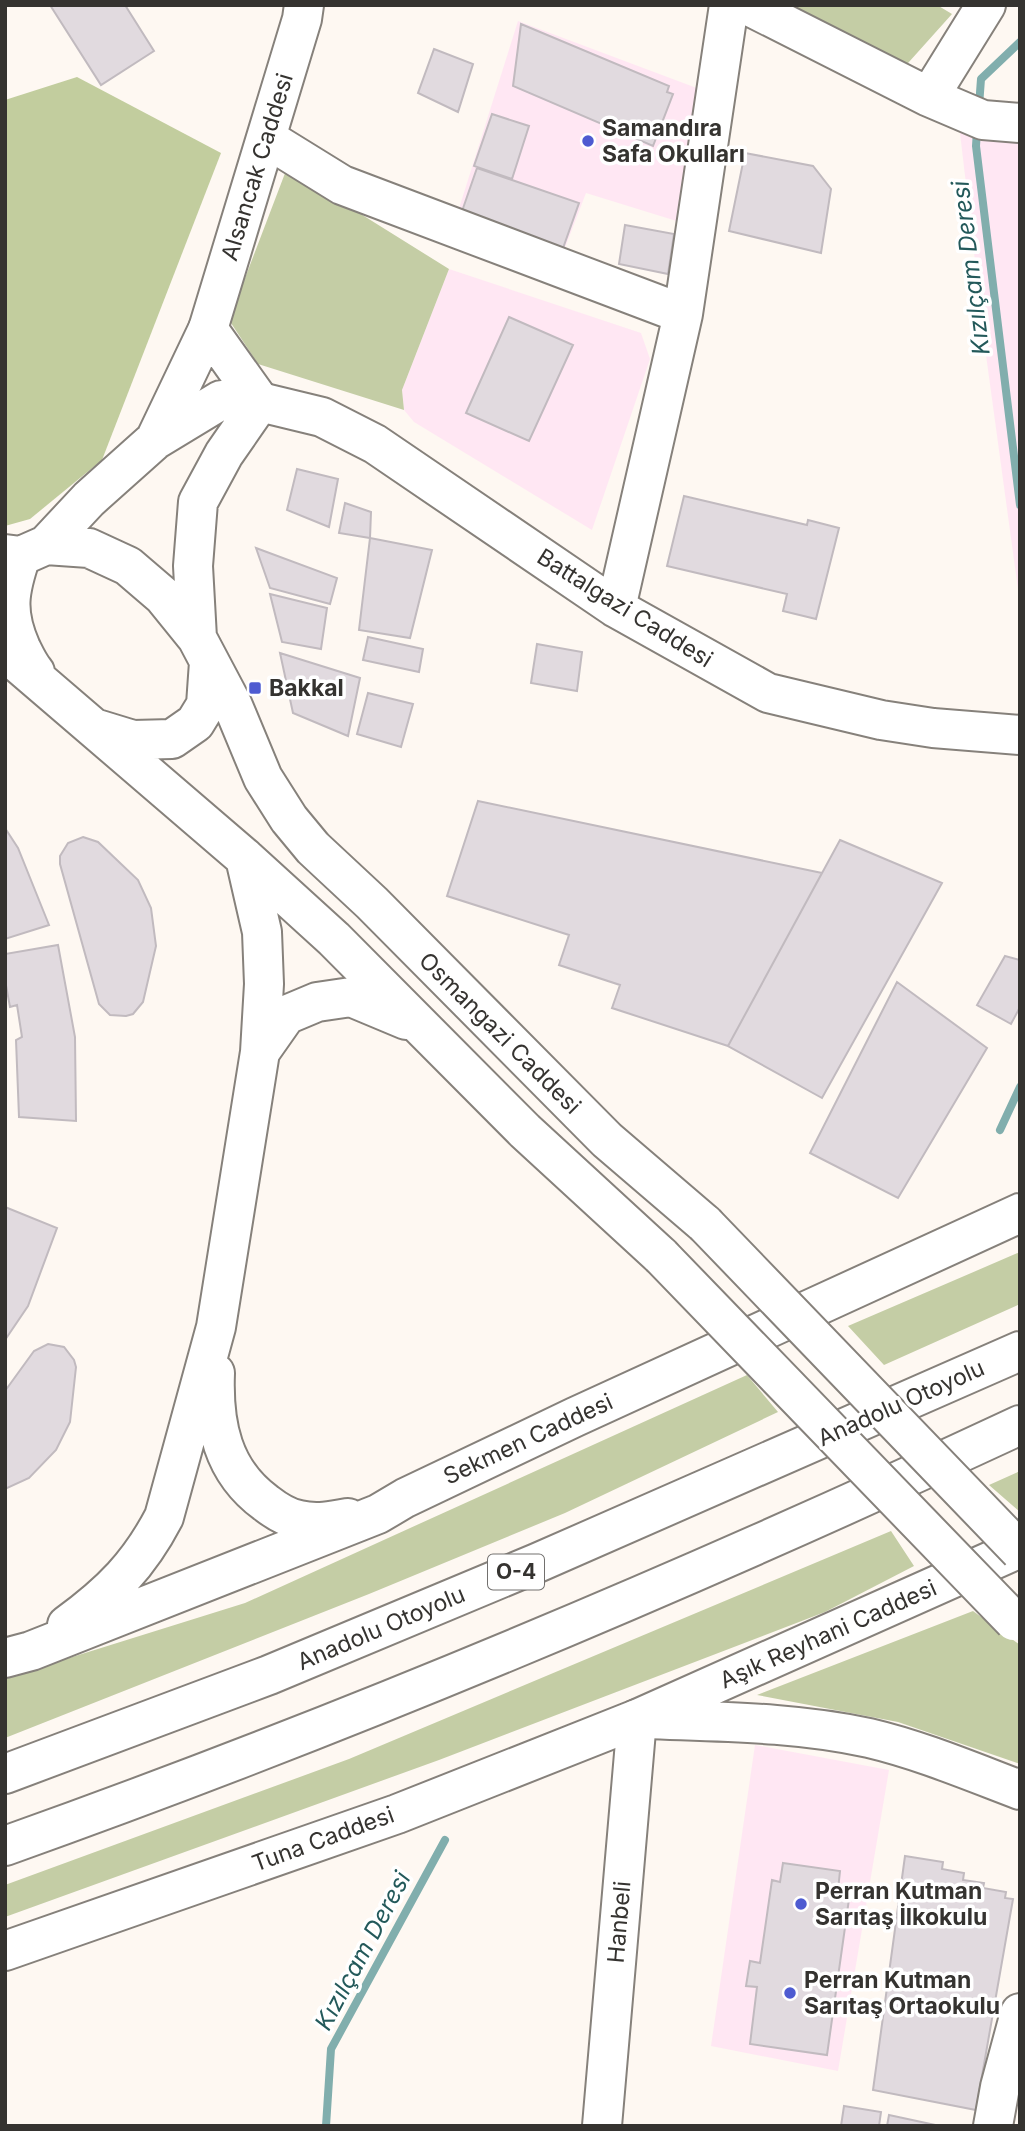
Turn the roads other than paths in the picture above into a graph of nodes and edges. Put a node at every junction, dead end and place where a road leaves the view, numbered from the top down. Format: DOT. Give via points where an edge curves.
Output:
graph roads {
  1 [pos="304,5"];
  2 [pos="729,5"];
  3 [pos="747,5"];
  4 [pos="986,5"];
  5 [pos="973,112"];
  6 [pos="266,138"];
  7 [pos="683,314"];
  8 [pos="208,329"];
  9 [pos="260,402"];
  10 [pos="155,440"];
  11 [pos="24,552"];
  12 [pos="616,608"];
  13 [pos="203,650"];
  14 [pos="5,652"];
  15 [pos="61,699"];
  16 [pos="90,727"];
  17 [pos="1020,735"];
  18 [pos="245,858"];
  19 [pos="424,1028"];
  20 [pos="260,1052"];
  21 [pos="1020,1213"];
  22 [pos="216,1327"];
  23 [pos="1020,1350"];
  24 [pos="1020,1425"];
  25 [pos="378,1514"];
  26 [pos="1020,1549"];
  27 [pos="1018,1624"];
  28 [pos="18,1655"];
  29 [pos="637,1719"];
  30 [pos="5,1774"];
  31 [pos="1020,1790"];
  32 [pos="5,1846"];
  33 [pos="5,1951"];
  34 [pos="1020,2014"];
  35 [pos="602,2126"];
  36 [pos="993,2126"];
  1 -- 6 [label="main road, Alsancak Caddesi"];
  2 -- 7 [label="main road"];
  3 -- 5 [label="main road"];
  4 -- 5 [label="main road"];
  6 -- 7 [label="main road" via="342,185"];
  6 -- 8 [label="main road, Alsancak Caddesi"];
  7 -- 12 [label="main road"];
  8 -- 9 [label="main road"];
  8 -- 10 [label="main road, Alsancak Caddesi"];
  9 -- 10 [label="main road, Battalgazi Caddesi" via="221,400"];
  9 -- 12 [label="main road, Battalgazi Caddesi" via="322,417 375,444"];
  9 -- 13 [label="main road" via="198,502 192,566"];
  10 -- 11 [label="main road"];
  11 -- 13 [label="main road, Osmangazi Caddesi" via="89,548 128,566 163,596"];
  11 -- 15 [label="main road" via="9,609 15,634 30,667"];
  12 -- 17 [label="main road, Battalgazi Caddesi" via="768,693 881,720"];
  13 -- 16 [label="main road" via="206,705 195,723 172,740 133,740"];
  13 -- 26 [label="main road, Osmangazi Caddesi, bridge" via="263,778 313,848 607,1140 705,1224"];
  14 -- 15 [label="main road"];
  15 -- 16 [label="main road"];
  16 -- 18 [label="main road"];
  18 -- 19 [label="main road"];
  18 -- 20 [label="main road" via="262,932"];
  19 -- 20 [label="main road" via="351,997 317,1002 286,1015"];
  19 -- 27 [label="main road, bridge" via="525,1131 661,1256"];
  20 -- 22 [label="main road"];
  21 -- 25 [label="main road, Sekmen Caddesi" via="588,1411"];
  22 -- 25 [label="main road" via="214,1400 223,1451 254,1495 297,1520 322,1522"];
  22 -- 28 [label="main road" via="164,1517 149,1545 124,1578 86,1611"];
  23 -- 30 [label="main road, Anadolu Otoyolu / O-4" via="499,1579 269,1675"];
  24 -- 32 [label="main road" via="541,1639"];
  25 -- 28 [label="main road, Sekmen Caddesi"];
  26 -- 29 [label="main road, Aşık Reyhani Caddesi"];
  29 -- 31 [label="main road" via="783,1724 869,1738"];
  29 -- 33 [label="main road, Tuna Caddesi" via="397,1814"];
  29 -- 35 [label="main road, Hanbeli"];
  34 -- 36 [label="main road"];
}
